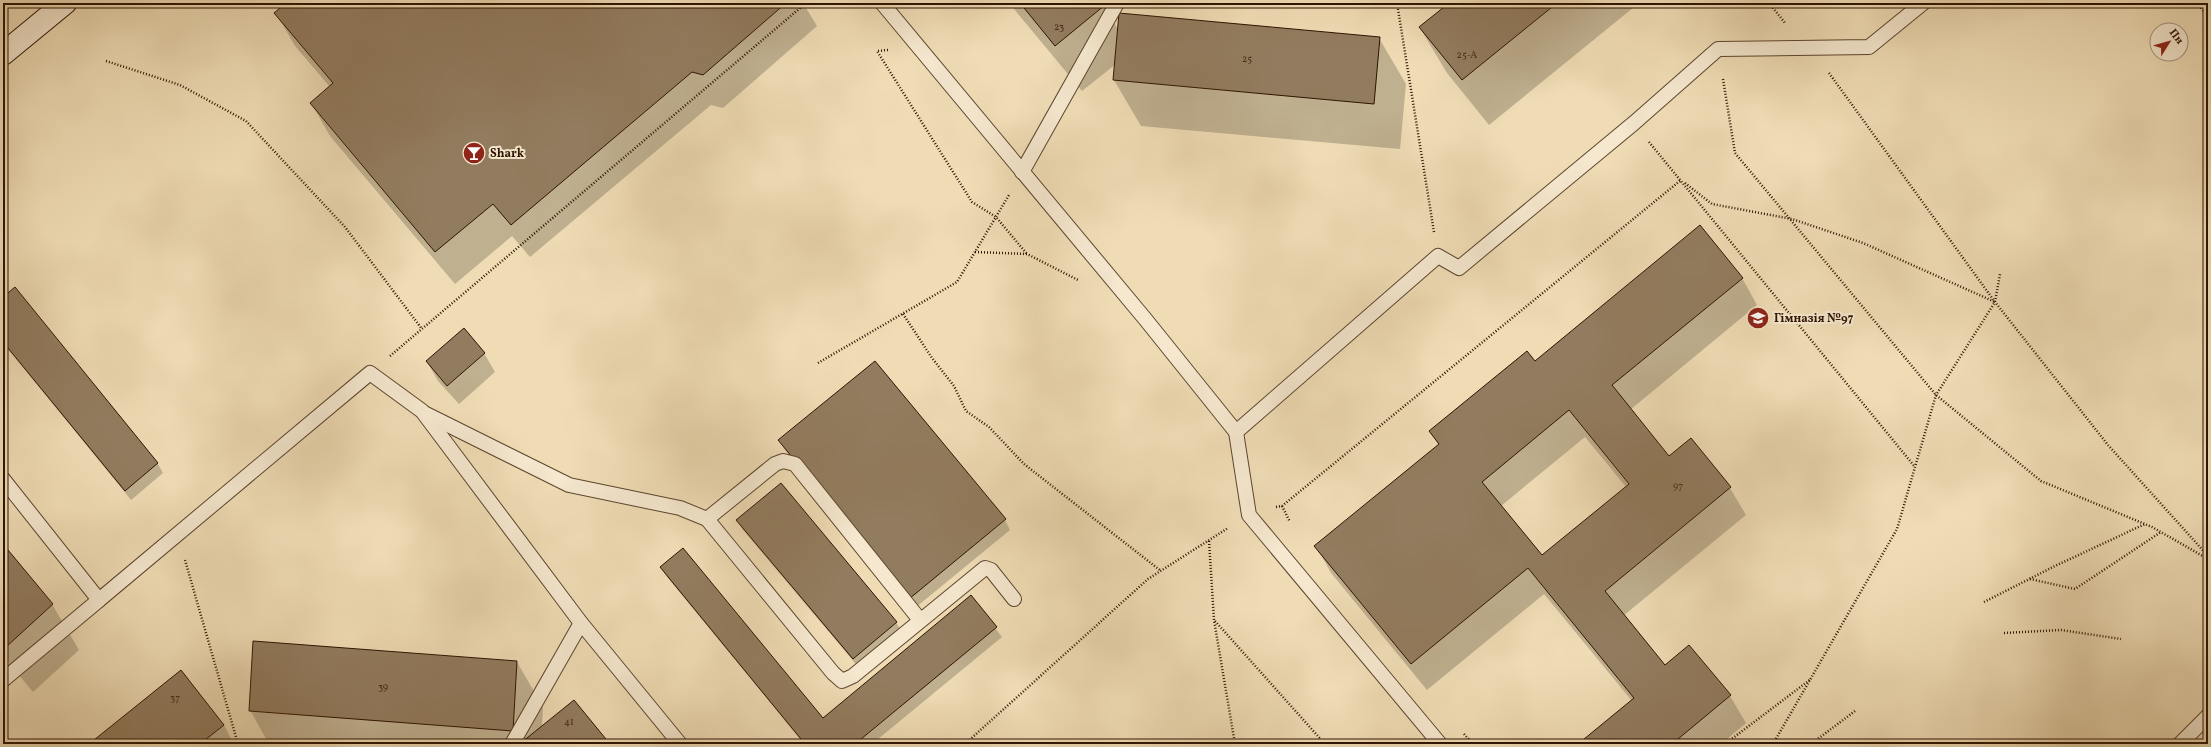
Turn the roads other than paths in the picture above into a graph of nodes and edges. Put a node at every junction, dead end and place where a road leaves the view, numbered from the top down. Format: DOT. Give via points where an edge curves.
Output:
graph roads {
  1 [pos="65,3"];
  2 [pos="882,3"];
  3 [pos="1117,3"];
  4 [pos="1923,3"];
  5 [pos="3,54"];
  6 [pos="1022,172"];
  7 [pos="422,412"];
  8 [pos="1236,432"];
  9 [pos="3,479"];
  10 [pos="707,519"];
  11 [pos="1014,599"];
  12 [pos="99,600"];
  13 [pos="920,620"];
  14 [pos="581,623"];
  15 [pos="3,680"];
  16 [pos="2208,716"];
  17 [pos="512,744"];
  18 [pos="680,744"];
  19 [pos="1440,744"];
  20 [pos="2180,744"];
  1 -- 5 [label="street"];
  2 -- 6 [label="lane"];
  3 -- 6 [label="lane"];
  4 -- 8 [label="lane" via="1869,47 1718,49 1634,123 1459,268 1438,256"];
  6 -- 8 [label="lane"];
  7 -- 10 [label="lane" via="569,484 680,508"];
  7 -- 12 [label="lane" via="370,373"];
  7 -- 14 [label="lane"];
  8 -- 19 [label="lane" via="1250,514"];
  9 -- 12 [label="lane"];
  10 -- 13 [label="lane" via="774,464 783,460 795,464"];
  10 -- 13 [label="lane" via="833,673 842,680 853,676"];
  11 -- 13 [label="lane" via="991,570 985,568"];
  12 -- 15 [label="lane"];
  14 -- 17 [label="lane"];
  14 -- 18 [label="lane"];
  16 -- 20 [label="lane"];
}
